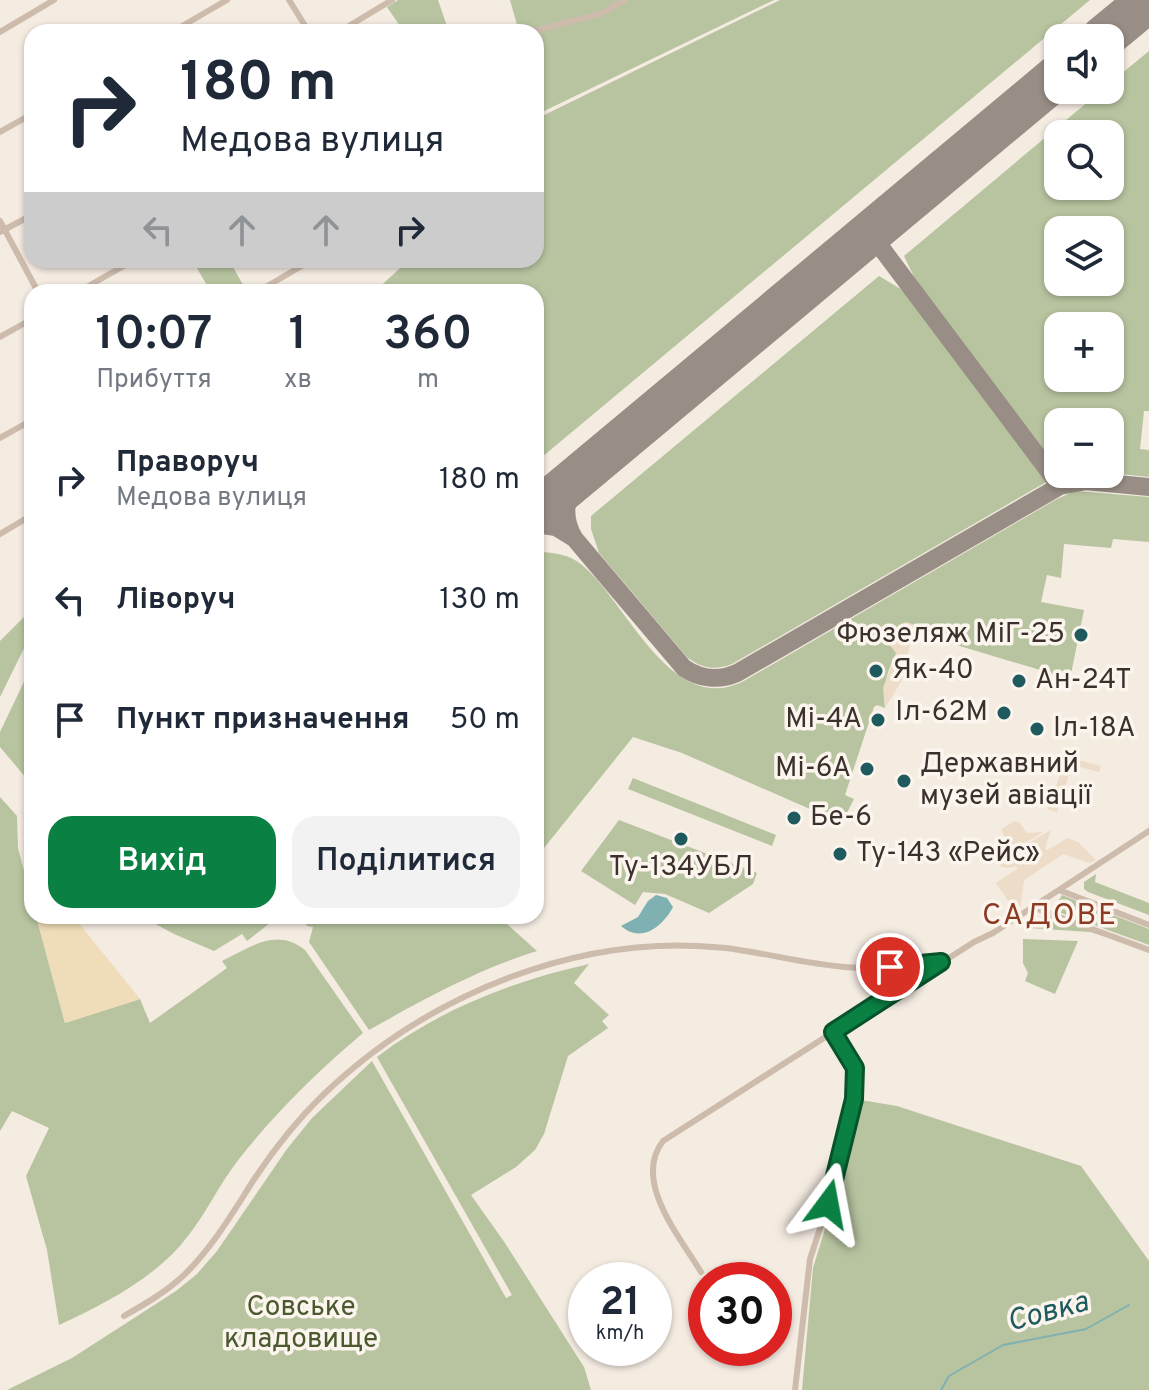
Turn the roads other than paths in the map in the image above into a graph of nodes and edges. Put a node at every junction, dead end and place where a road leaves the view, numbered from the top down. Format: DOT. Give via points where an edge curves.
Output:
graph roads {
  1 [pos="54,0"];
  2 [pos="227,0"];
  3 [pos="289,0"];
  4 [pos="392,0"];
  5 [pos="625,0"];
  6 [pos="186,24"];
  7 [pos="304,24"];
  8 [pos="352,24"];
  9 [pos="544,28"];
  10 [pos="0,32"];
  11 [pos="24,118"];
  12 [pos="0,132"];
  13 [pos="24,219"];
  14 [pos="0,221"];
  15 [pos="2,231"];
  16 [pos="120,268"];
  17 [pos="298,268"];
  18 [pos="33,284"];
  19 [pos="92,284"];
  20 [pos="271,284"];
  21 [pos="24,324"];
  22 [pos="0,337"];
  23 [pos="24,424"];
  24 [pos="0,438"];
  25 [pos="24,520"];
  26 [pos="0,534"];
  27 [pos="1149,831"];
  28 [pos="1059,890"];
  29 [pos="1032,907"];
  30 [pos="1149,925"];
  31 [pos="1149,950"];
  32 [pos="941,962"];
  33 [pos="833,1032"];
  34 [pos="695,1262"];
  35 [pos="124,1316"];
  36 [pos="795,1390"];
  1 -- 10 [label="street"];
  2 -- 6 [label="street"];
  3 -- 7 [label="street"];
  4 -- 8 [label="street"];
  5 -- 9 [label="street" via="600,14"];
  11 -- 12 [label="street"];
  13 -- 15 [label="street"];
  14 -- 15 [label="street"];
  15 -- 18 [label="street"];
  16 -- 19 [label="street"];
  17 -- 20 [label="street"];
  21 -- 22 [label="street"];
  23 -- 24 [label="street"];
  25 -- 26 [label="street"];
  27 -- 28 [label="street"];
  28 -- 29 [label="street"];
  28 -- 30 [label="street"];
  29 -- 31 [label="street"];
  29 -- 32 [label="street"];
  32 -- 33 [label="street"];
  32 -- 35 [label="street" via="870,969 726,948 644,947 565,961 490,985 394,1035 323,1095 286,1135 205,1252 183,1276"];
  33 -- 34 [label="street" via="670,1134 657,1148 657,1196"];
  33 -- 36 [label="street" via="855,1068 854,1099 810,1259"];
}
